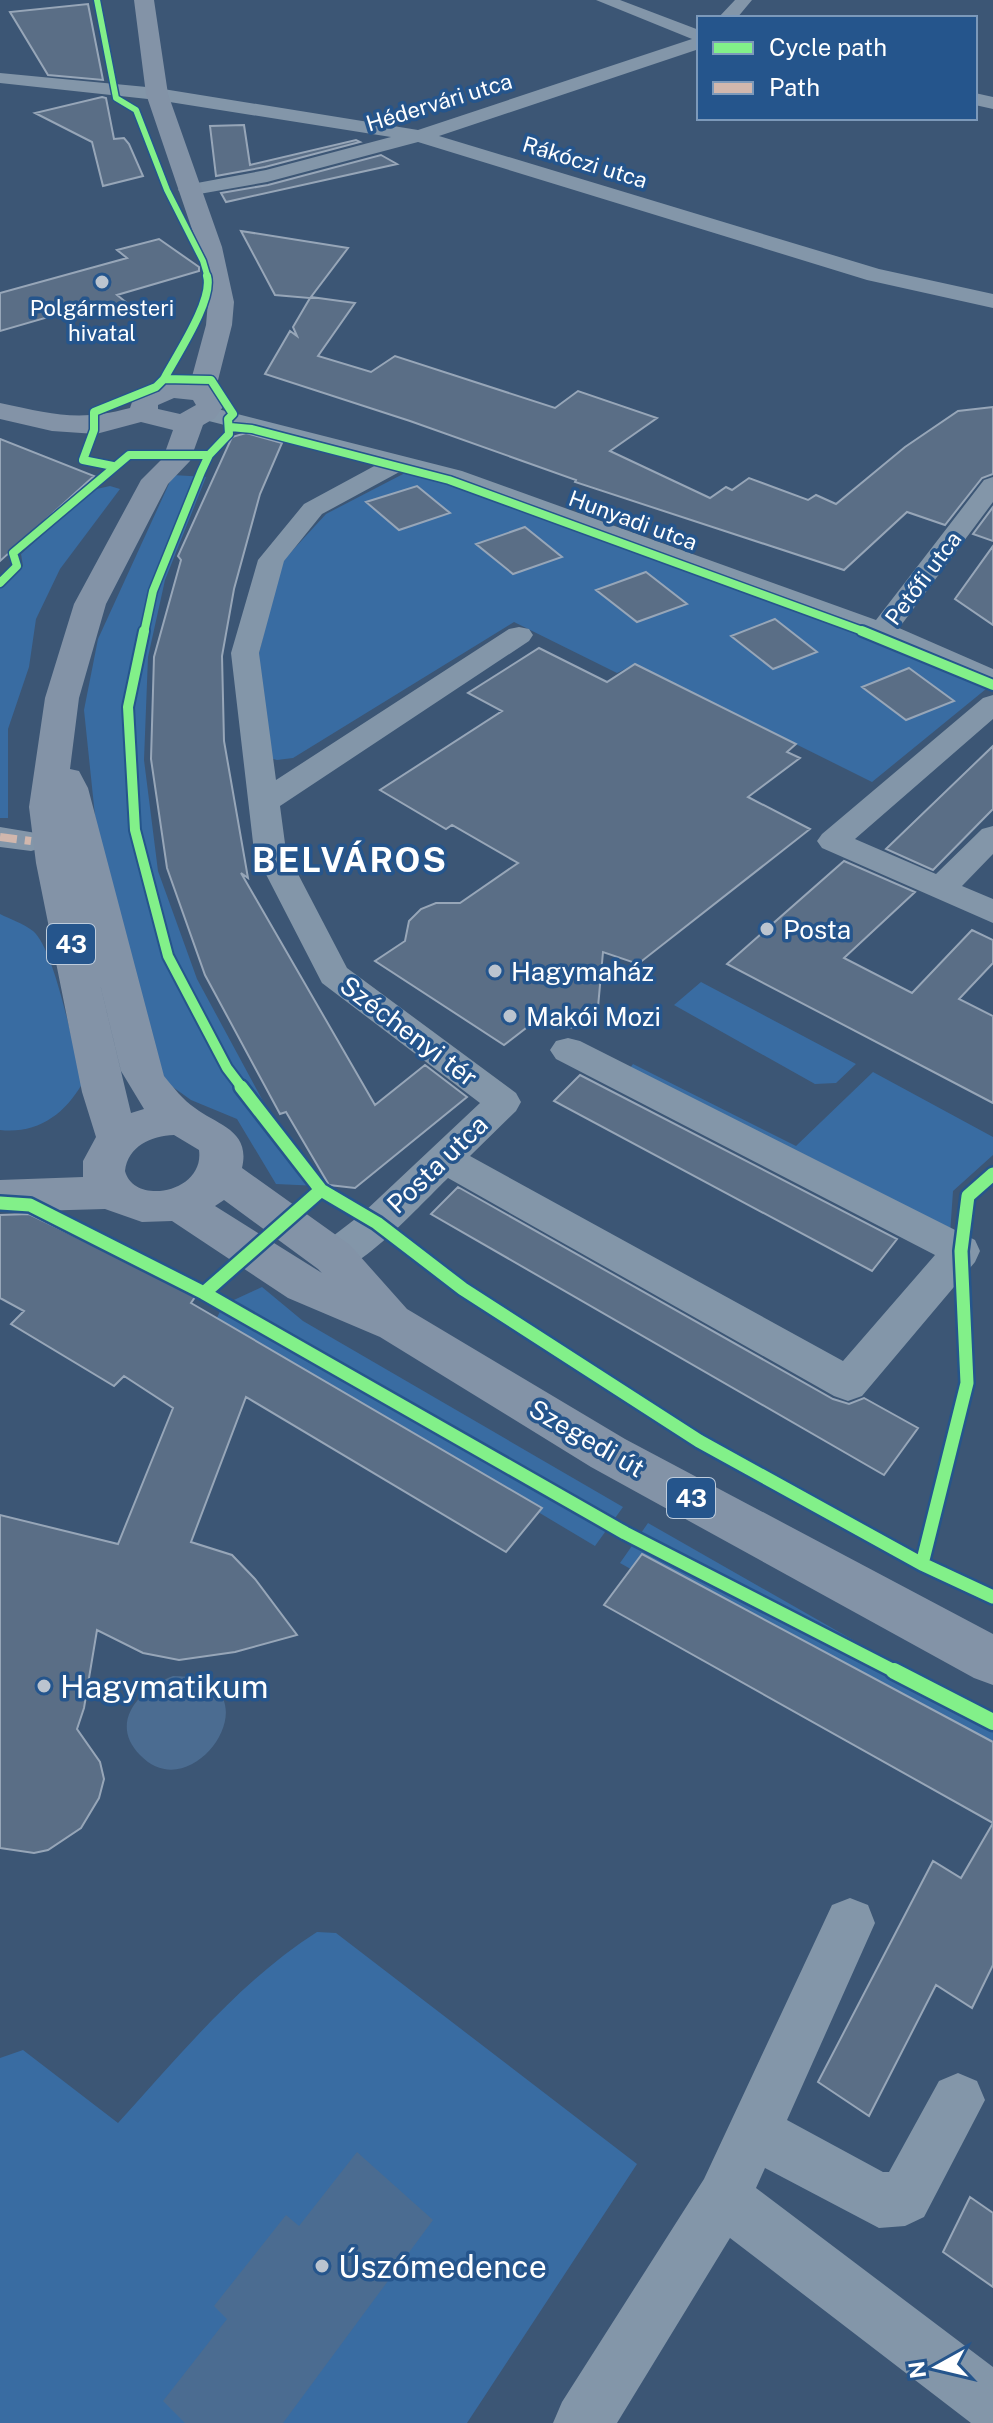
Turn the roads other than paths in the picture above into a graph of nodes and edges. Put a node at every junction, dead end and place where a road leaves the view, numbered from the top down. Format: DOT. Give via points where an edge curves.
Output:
graph roads {
  1 [pos="144,0"];
  2 [pos="604,0"];
  3 [pos="744,0"];
  4 [pos="731,16"];
  5 [pos="697,35"];
  6 [pos="697,44"];
  7 [pos="0,78"];
  8 [pos="157,94"];
  9 [pos="419,136"];
  10 [pos="188,190"];
  11 [pos="993,301"];
  12 [pos="213,346"];
  13 [pos="151,407"];
  14 [pos="202,408"];
  15 [pos="0,411"];
  16 [pos="400,462"];
  17 [pos="156,480"];
  18 [pos="993,485"];
  19 [pos="882,631"];
  20 [pos="519,635"];
  21 [pos="993,679"];
  22 [pos="993,704"];
  23 [pos="57,747"];
  24 [pos="263,803"];
  25 [pos="993,836"];
  26 [pos="0,837"];
  27 [pos="31,841"];
  28 [pos="940,889"];
  29 [pos="993,912"];
  30 [pos="568,1050"];
  31 [pos="503,1102"];
  32 [pos="181,1120"];
  33 [pos="114,1143"];
  34 [pos="443,1158"];
  35 [pos="218,1173"];
  36 [pos="0,1174"];
  37 [pos="113,1192"];
  38 [pos="0,1196"];
  39 [pos="179,1204"];
  40 [pos="334,1257"];
  41 [pos="396,1324"];
  42 [pos="993,1661"];
  43 [pos="850,1923"];
  44 [pos="958,2100"];
  45 [pos="752,2131"];
  46 [pos="723,2198"];
  47 [pos="993,2403"];
  48 [pos="583,2423"];
  1 -- 8 [label="main road, 43"];
  2 -- 5 [label="street"];
  3 -- 4 [label="street"];
  6 -- 9 [label="street, Hédervári utca"];
  7 -- 8 [label="street, Rákóczi utca"];
  8 -- 9 [label="street, Rákóczi utca"];
  8 -- 10 [label="main road, 43"];
  9 -- 10 [label="street, Hédervári utca" via="267,176"];
  9 -- 11 [label="street, Rákóczi utca" via="875,275"];
  10 -- 12 [label="main road, 43" via="210,247 221,302"];
  12 -- 13 [label="main road"];
  12 -- 14 [label="main road, 43"];
  13 -- 14 [label="main road" via="174,390"];
  13 -- 15 [label="main road" via="96,426"];
  13 -- 17 [label="main road"];
  14 -- 16 [label="street, Hunyadi utca"];
  14 -- 17 [label="main road, 43" via="176,461"];
  16 -- 19 [label="street, Hunyadi utca" via="453,476"];
  16 -- 24 [label="street, Széchenyi tér" via="313,509 271,560 245,653"];
  17 -- 23 [label="main road, 43" via="90,604 62,698"];
  18 -- 19 [label="street, Petőfi utca"];
  19 -- 21 [label="street, Hunyadi utca"];
  20 -- 24 [label="street"];
  22 -- 28 [label="street" via="833,841"];
  23 -- 32 [label="main road, 43" via="145,1081"];
  23 -- 33 [label="main road, 43" via="47,807 54,863"];
  24 -- 31 [label="street, Széchenyi tér" via="270,851 334,975"];
  25 -- 28 [label="street"];
  26 -- 27 [label="street"];
  28 -- 29 [label="street"];
  30 -- 34 [label="street" via="961,1251 848,1384"];
  31 -- 34 [label="street, Posta utca"];
  32 -- 33 [label="main road" via="147,1123"];
  32 -- 35 [label="main road, 43" via="211,1134 222,1159"];
  33 -- 36 [label="main road" via="37,1172"];
  33 -- 37 [label="main road, 43" via="103,1164"];
  34 -- 40 [label="street, Posta utca"];
  35 -- 39 [label="main road" via="202,1191"];
  35 -- 40 [label="main road, 43"];
  37 -- 38 [label="main road"];
  37 -- 39 [label="main road" via="142,1206"];
  39 -- 41 [label="main road, 43" via="304,1285"];
  40 -- 41 [label="main road, 43"];
  41 -- 42 [label="main road, Szegedi út / 43" via="608,1453"];
  43 -- 45 [label="street"];
  44 -- 45 [label="street" via="905,2198 879,2200"];
  45 -- 46 [label="street"];
  46 -- 47 [label="street"];
  46 -- 48 [label="street"];
}
